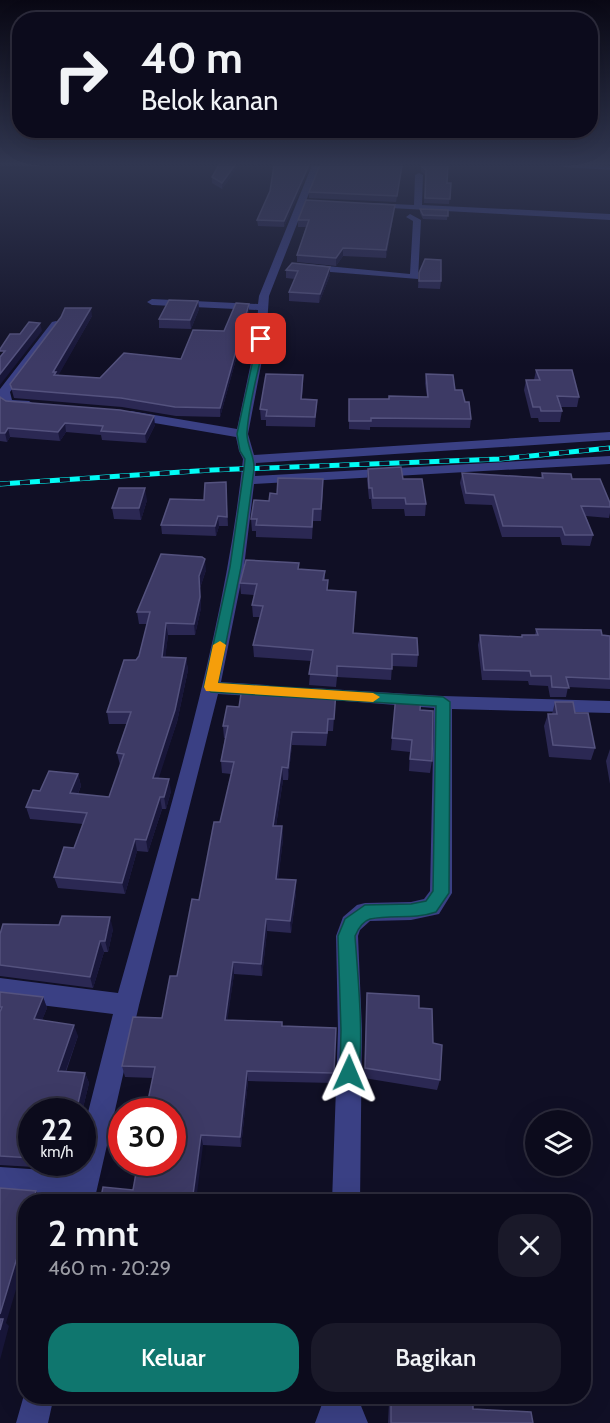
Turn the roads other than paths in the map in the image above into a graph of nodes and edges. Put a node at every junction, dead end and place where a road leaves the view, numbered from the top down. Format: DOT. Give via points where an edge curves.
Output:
graph roads {
  1 [pos="295,231"];
  2 [pos="417,231"];
  3 [pos="298,267"];
  4 [pos="152,302"];
  5 [pos="262,307"];
  6 [pos="56,324"];
  7 [pos="42,406"];
  8 [pos="122,413"];
  9 [pos="242,434"];
  10 [pos="610,436"];
  11 [pos="250,459"];
  12 [pos="610,460"];
  13 [pos="247,480"];
  14 [pos="211,687"];
  15 [pos="443,702"];
  16 [pos="610,707"];
  17 [pos="0,989"];
  18 [pos="127,1005"];
  19 [pos="0,1181"];
  20 [pos="82,1194"];
  21 [pos="346,1194"];
  22 [pos="36,1404"];
  23 [pos="32,1423"];
  1 -- 5 [label="street"];
  2 -- 3 [label="street" via="415,277"];
  4 -- 5 [label="street"];
  5 -- 9 [label="street" via="261,339"];
  6 -- 7 [label="street" via="4,392 8,403"];
  8 -- 9 [label="street"];
  9 -- 11 [label="street"];
  10 -- 11 [label="street"];
  11 -- 13 [label="street"];
  12 -- 13 [label="street"];
  13 -- 14 [label="street" via="236,567"];
  14 -- 15 [label="street"];
  14 -- 18 [label="street"];
  15 -- 16 [label="street"];
  15 -- 21 [label="street" via="441,893 431,907 365,912 351,924 347,936 350,1030"];
  17 -- 18 [label="street"];
  18 -- 20 [label="street"];
  19 -- 20 [label="street"];
  22 -- 23 [label="street"];
}
